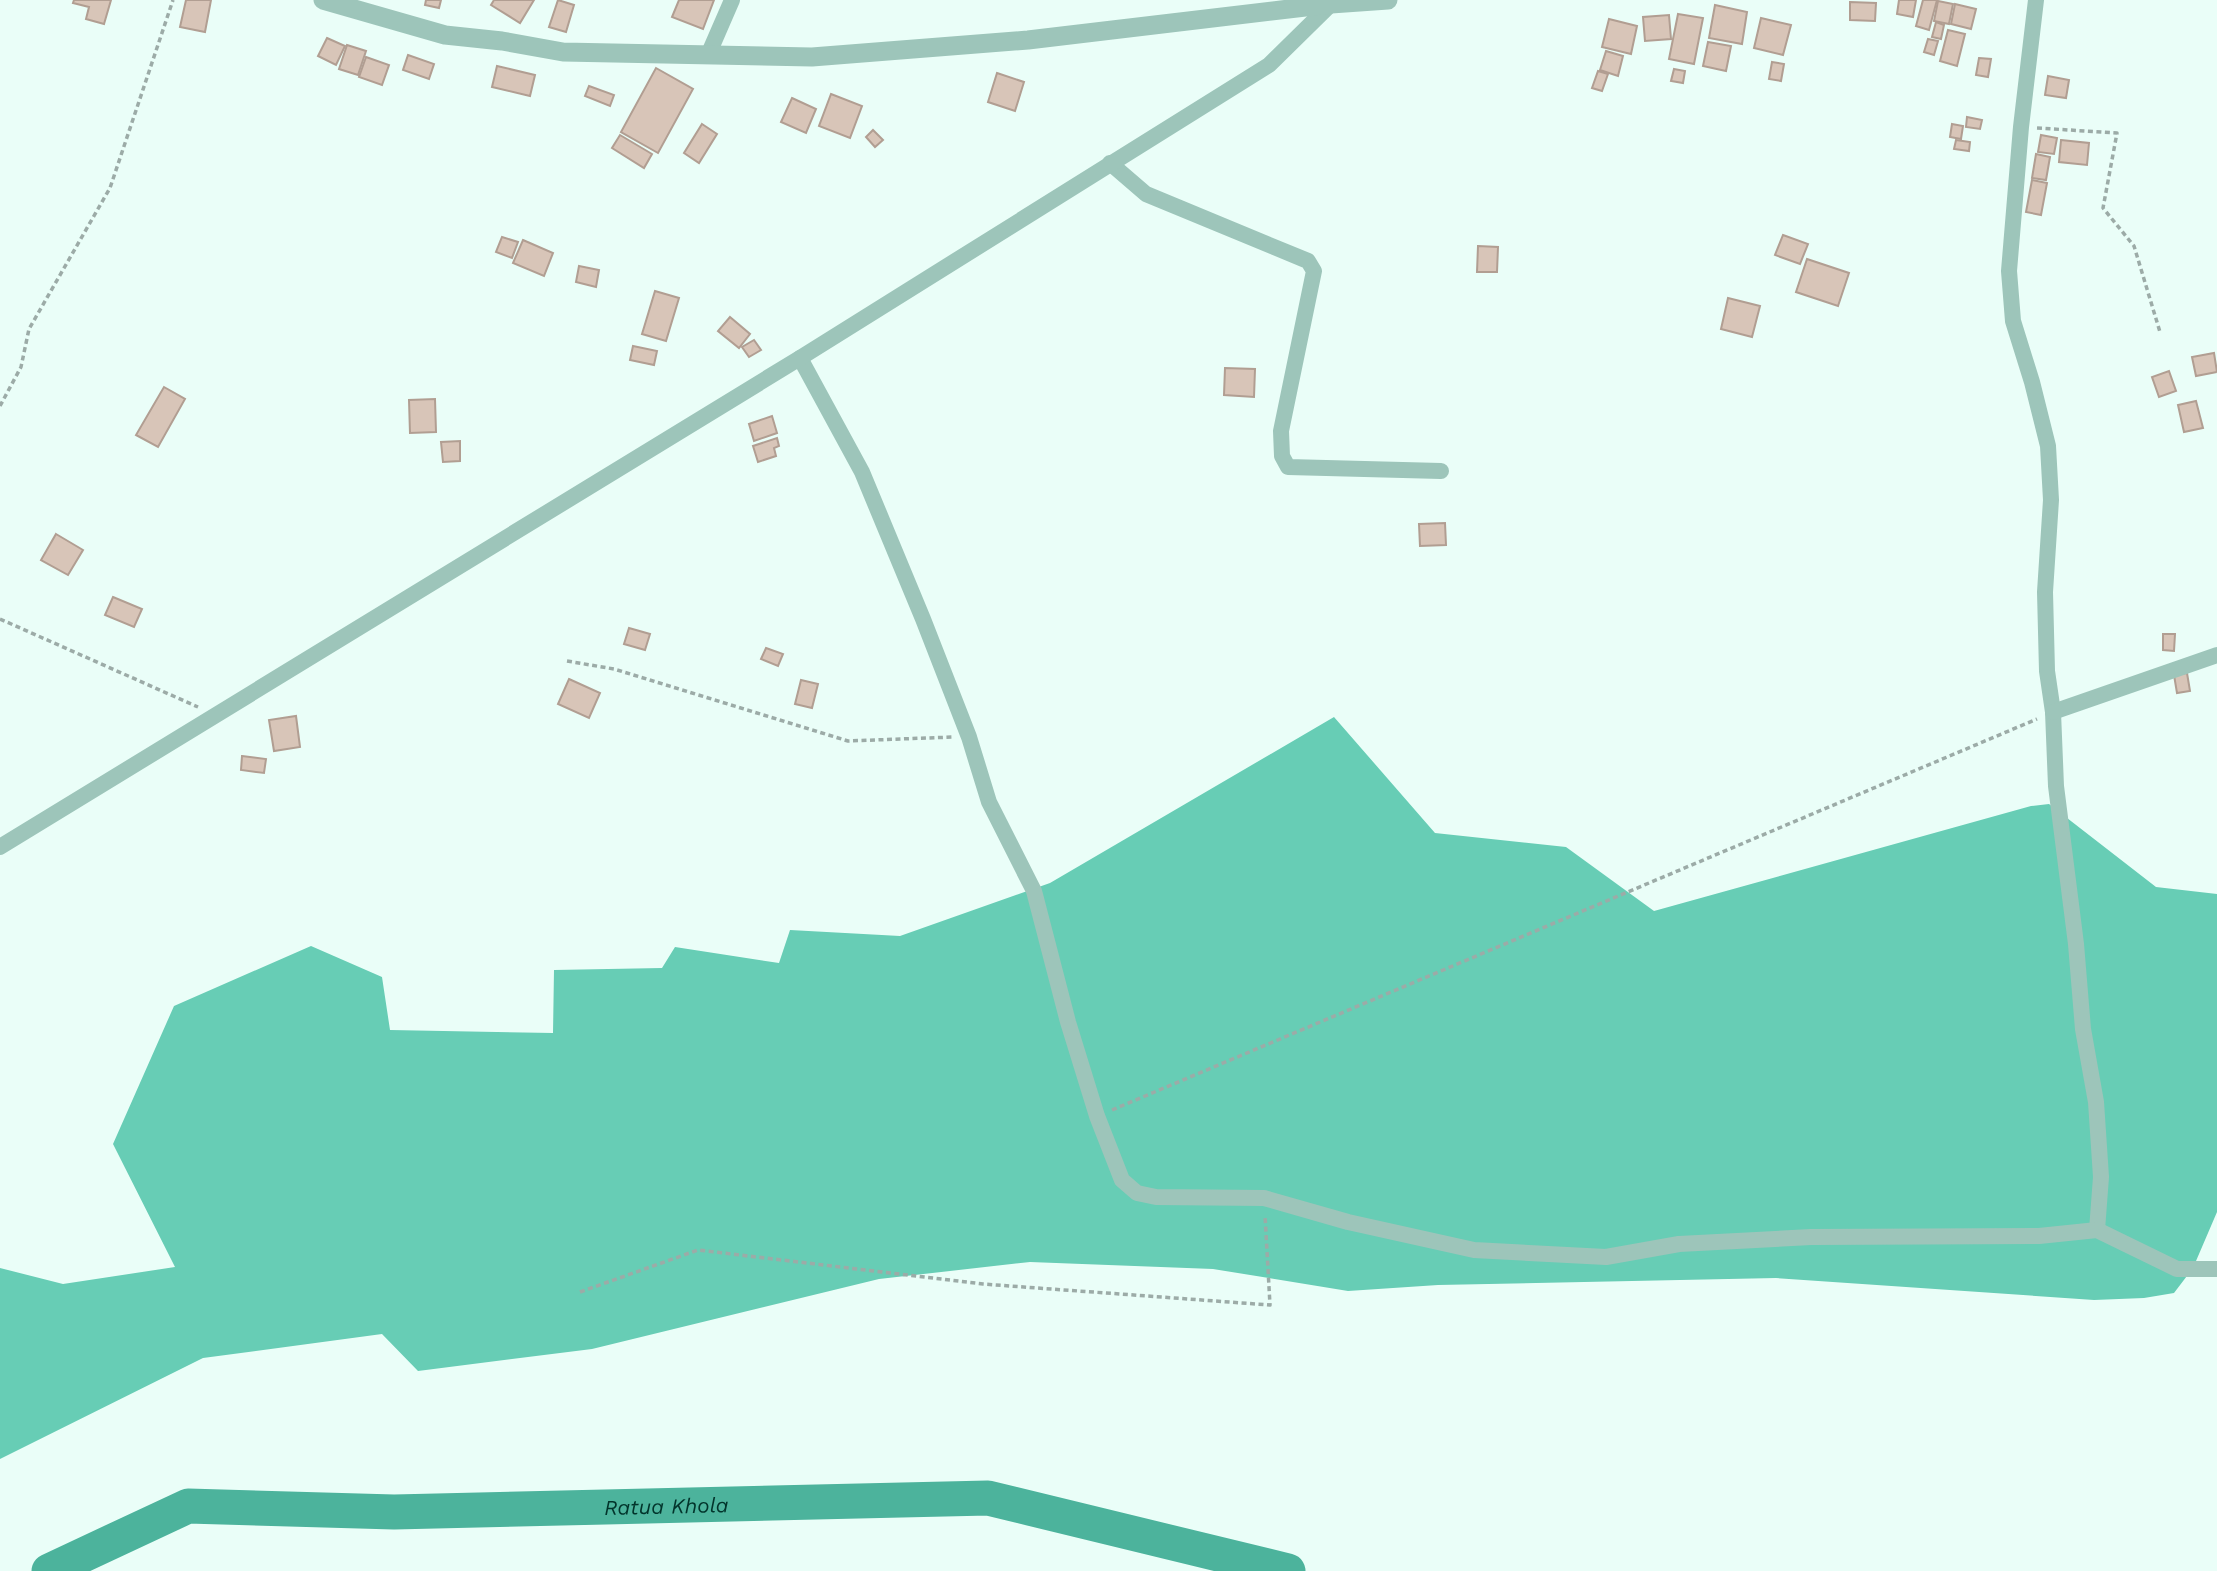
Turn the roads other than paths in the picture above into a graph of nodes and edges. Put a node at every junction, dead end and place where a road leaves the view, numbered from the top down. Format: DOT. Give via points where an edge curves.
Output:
graph roads {
  1 [pos="323,0"];
  2 [pos="732,0"];
  3 [pos="1388,0"];
  4 [pos="2036,0"];
  5 [pos="1331,4"];
  6 [pos="709,53"];
  7 [pos="1110,163"];
  8 [pos="800,358"];
  9 [pos="1441,471"];
  10 [pos="2217,655"];
  11 [pos="2053,712"];
  12 [pos="0,847"];
  13 [pos="2097,1230"];
  14 [pos="2217,1269"];
  1 -- 6 [label="street" via="445,35 563,52"];
  2 -- 6 [label="street"];
  3 -- 5 [label="street"];
  4 -- 11 [label="street" via="2009,271 2013,321 2048,446 2052,500 2045,592"];
  5 -- 6 [label="street" via="1040,39 812,57"];
  5 -- 7 [label="street" via="1269,65"];
  7 -- 8 [label="street"];
  7 -- 9 [label="street" via="1146,194 1308,261 1314,271 1281,431 1282,456 1288,467"];
  8 -- 12 [label="street"];
  8 -- 13 [label="street" via="862,472 969,737 989,802 1034,891 1097,1116 1122,1180 1136,1193 1264,1199 1474,1250 1606,1257 1679,1244 1784,1238 2039,1236"];
  10 -- 11 [label="street"];
  11 -- 13 [label="street" via="2056,786 2083,1029 2096,1102 2101,1177"];
  13 -- 14 [label="street" via="2178,1269"];
}
